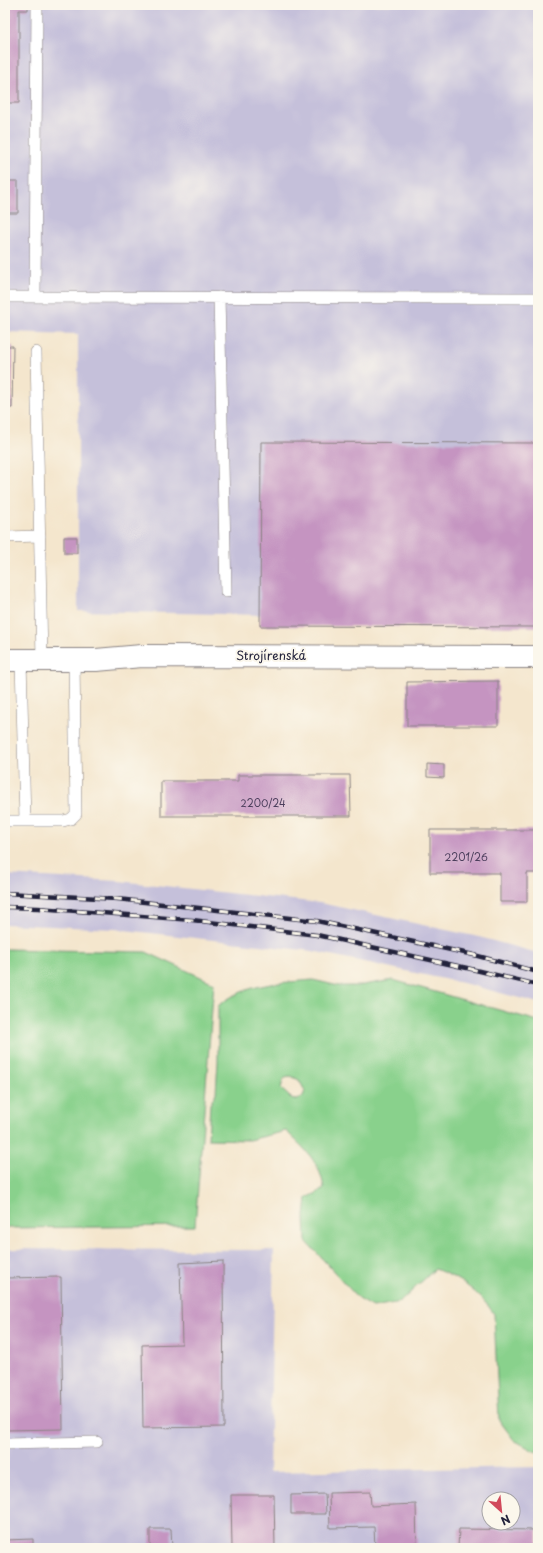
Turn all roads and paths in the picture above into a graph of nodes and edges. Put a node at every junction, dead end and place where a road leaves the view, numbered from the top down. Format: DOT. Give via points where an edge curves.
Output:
graph roads {
  1 [pos="37,5"];
  2 [pos="5,297"];
  3 [pos="34,297"];
  4 [pos="218,297"];
  5 [pos="538,298"];
  6 [pos="36,352"];
  7 [pos="40,536"];
  8 [pos="5,537"];
  9 [pos="226,592"];
  10 [pos="538,657"];
  11 [pos="23,660"];
  12 [pos="74,660"];
  13 [pos="5,821"];
  14 [pos="25,821"];
  15 [pos="97,1442"];
  16 [pos="5,1444"];
  1 -- 3 [label="lane"];
  2 -- 3 [label="lane"];
  3 -- 4 [label="lane"];
  4 -- 5 [label="lane"];
  4 -- 9 [label="lane"];
  6 -- 7 [label="lane"];
  7 -- 8 [label="lane"];
  7 -- 11 [label="lane"];
  10 -- 12 [label="street, Strojírenská" via="142,656"];
  11 -- 12 [label="street, Strojírenská"];
  11 -- 14 [label="lane"];
  12 -- 14 [label="lane" via="76,814 71,819 63,821"];
  13 -- 14 [label="lane"];
  15 -- 16 [label="lane"];
}
